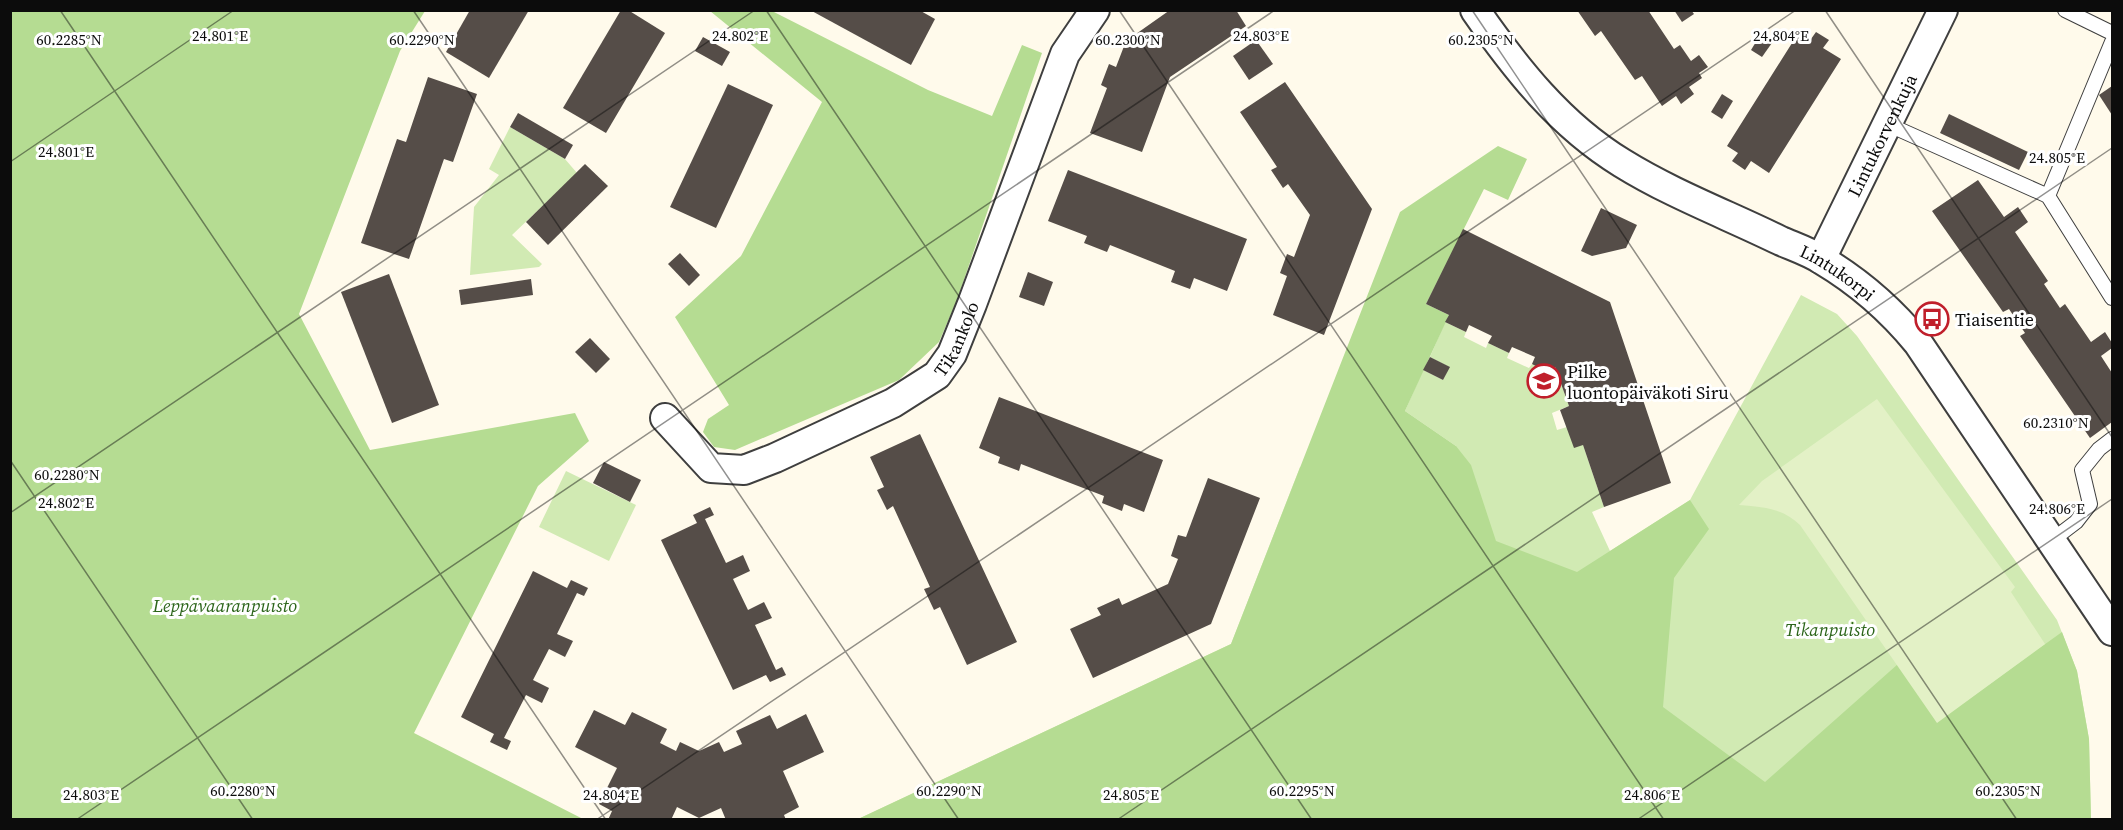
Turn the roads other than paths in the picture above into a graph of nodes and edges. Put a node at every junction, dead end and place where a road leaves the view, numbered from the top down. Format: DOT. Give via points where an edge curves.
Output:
graph roads {
  1 [pos="1095,10"];
  2 [pos="1474,10"];
  3 [pos="1943,10"];
  4 [pos="2065,10"];
  5 [pos="2112,33"];
  6 [pos="2112,42"];
  7 [pos="1887,124"];
  8 [pos="2048,196"];
  9 [pos="1821,259"];
  10 [pos="2112,298"];
  11 [pos="665,418"];
  12 [pos="2112,439"];
  13 [pos="2051,541"];
  14 [pos="2112,631"];
  1 -- 11 [label="street, Tikankolo" via="1065,54 956,344 937,375 893,403 744,470 711,468"];
  2 -- 9 [label="street, Lintukorpi" via="1516,70 1545,101 1620,162 1664,187"];
  3 -- 7 [label="street, Lintukorvenkuja"];
  4 -- 5 [label="lane"];
  6 -- 8 [label="lane"];
  7 -- 8 [label="lane"];
  7 -- 9 [label="street, Lintukorvenkuja"];
  8 -- 10 [label="lane"];
  9 -- 13 [label="street, Lintukorpi" via="1901,322"];
  12 -- 13 [label="lane" via="2098,449 2082,470 2090,504 2076,522"];
  13 -- 14 [label="street, Lintukorpi"];
}
